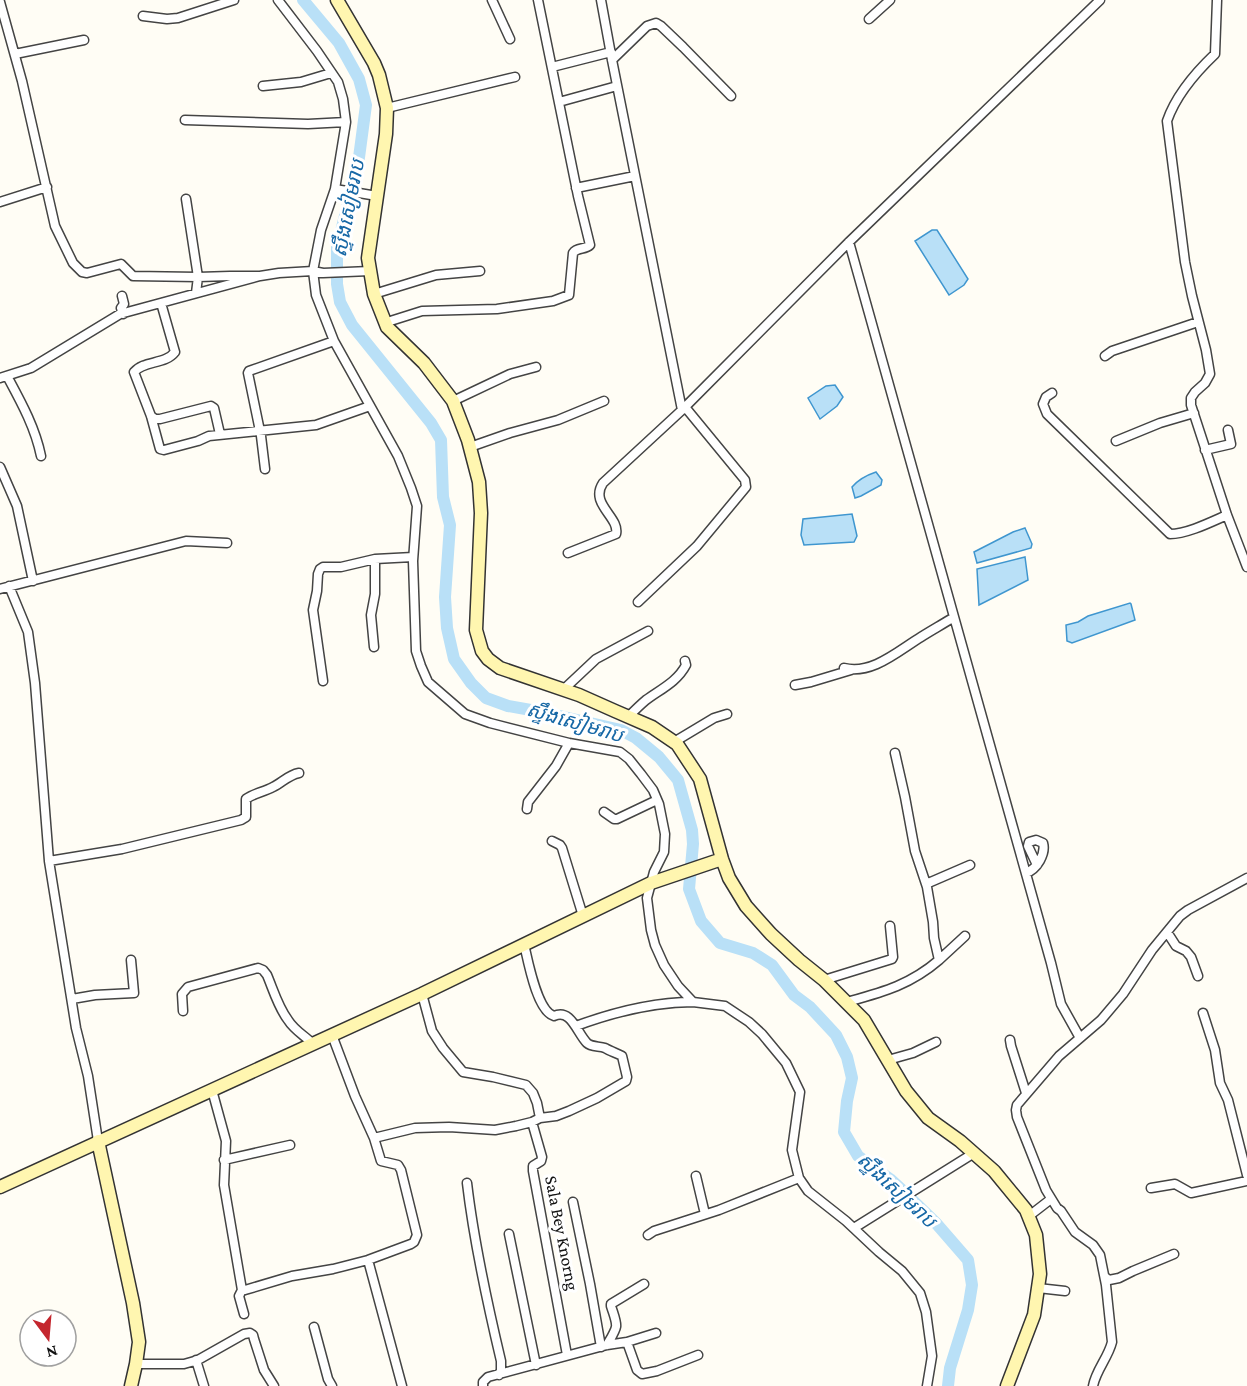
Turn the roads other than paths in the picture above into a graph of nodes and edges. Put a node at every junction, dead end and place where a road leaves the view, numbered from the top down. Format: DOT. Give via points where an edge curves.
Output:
graph roads {
  1 [pos="234,0"];
  2 [pos="278,0"];
  3 [pos="338,0"];
  4 [pos="492,0"];
  5 [pos="538,0"];
  6 [pos="602,0"];
  7 [pos="890,0"];
  8 [pos="1100,0"];
  9 [pos="1217,0"];
  10 [pos="0,2"];
  11 [pos="143,16"];
  12 [pos="868,19"];
  13 [pos="4,29"];
  14 [pos="510,39"];
  15 [pos="84,40"];
  16 [pos="15,54"];
  17 [pos="611,56"];
  18 [pos="552,67"];
  19 [pos="331,73"];
  20 [pos="515,77"];
  21 [pos="263,86"];
  22 [pos="617,86"];
  23 [pos="731,96"];
  24 [pos="559,102"];
  25 [pos="387,108"];
  26 [pos="185,120"];
  27 [pos="346,122"];
  28 [pos="635,176"];
  29 [pos="46,187"];
  30 [pos="576,188"];
  31 [pos="338,190"];
  32 [pos="376,196"];
  33 [pos="186,199"];
  34 [pos="0,202"];
  35 [pos="849,242"];
  36 [pos="370,271"];
  37 [pos="480,271"];
  38 [pos="313,272"];
  39 [pos="260,276"];
  40 [pos="198,278"];
  41 [pos="196,293"];
  42 [pos="374,294"];
  43 [pos="122,296"];
  44 [pos="161,303"];
  45 [pos="123,314"];
  46 [pos="1198,322"];
  47 [pos="384,323"];
  48 [pos="334,341"];
  49 [pos="1105,356"];
  50 [pos="536,367"];
  51 [pos="3,377"];
  52 [pos="1052,393"];
  53 [pos="453,401"];
  54 [pos="604,401"];
  55 [pos="370,406"];
  56 [pos="684,409"];
  57 [pos="1194,413"];
  58 [pos="151,416"];
  59 [pos="260,430"];
  60 [pos="1228,430"];
  61 [pos="220,434"];
  62 [pos="1116,441"];
  63 [pos="470,447"];
  64 [pos="1205,450"];
  65 [pos="41,456"];
  66 [pos="0,467"];
  67 [pos="265,469"];
  68 [pos="1227,515"];
  69 [pos="227,543"];
  70 [pos="568,553"];
  71 [pos="413,557"];
  72 [pos="375,559"];
  73 [pos="1247,567"];
  74 [pos="15,586"];
  75 [pos="638,602"];
  76 [pos="954,617"];
  77 [pos="648,631"];
  78 [pos="374,647"];
  79 [pos="685,661"];
  80 [pos="323,681"];
  81 [pos="795,685"];
  82 [pos="563,690"];
  83 [pos="727,714"];
  84 [pos="628,717"];
  85 [pos="674,742"];
  86 [pos="569,743"];
  87 [pos="895,753"];
  88 [pos="298,773"];
  89 [pos="657,800"];
  90 [pos="527,809"];
  91 [pos="604,812"];
  92 [pos="552,841"];
  93 [pos="49,861"];
  94 [pos="716,861"];
  95 [pos="970,865"];
  96 [pos="1037,865"];
  97 [pos="1026,873"];
  98 [pos="1247,878"];
  99 [pos="655,881"];
  100 [pos="926,884"];
  101 [pos="583,916"];
  102 [pos="890,926"];
  103 [pos="1167,932"];
  104 [pos="965,936"];
  105 [pos="524,944"];
  106 [pos="131,960"];
  107 [pos="939,960"];
  108 [pos="1198,976"];
  109 [pos="824,980"];
  110 [pos="422,994"];
  111 [pos="72,999"];
  112 [pos="693,1002"];
  113 [pos="847,1002"];
  114 [pos="183,1011"];
  115 [pos="1203,1013"];
  116 [pos="576,1026"];
  117 [pos="332,1035"];
  118 [pos="1080,1038"];
  119 [pos="1010,1040"];
  120 [pos="936,1042"];
  121 [pos="313,1044"];
  122 [pos="888,1060"];
  123 [pos="212,1090"];
  124 [pos="1026,1093"];
  125 [pos="536,1120"];
  126 [pos="374,1138"];
  127 [pos="91,1144"];
  128 [pos="290,1145"];
  129 [pos="974,1153"];
  130 [pos="224,1160"];
  131 [pos="1247,1175"];
  132 [pos="696,1176"];
  133 [pos="799,1178"];
  134 [pos="1247,1180"];
  135 [pos="467,1183"];
  136 [pos="0,1187"];
  137 [pos="1151,1188"];
  138 [pos="1051,1199"];
  139 [pos="573,1202"];
  140 [pos="705,1214"];
  141 [pos="1029,1216"];
  142 [pos="854,1228"];
  143 [pos="509,1234"];
  144 [pos="648,1235"];
  145 [pos="1174,1254"];
  146 [pos="368,1260"];
  147 [pos="1105,1277"];
  148 [pos="644,1284"];
  149 [pos="1038,1288"];
  150 [pos="242,1290"];
  151 [pos="1065,1291"];
  152 [pos="244,1314"];
  153 [pos="314,1327"];
  154 [pos="656,1333"];
  155 [pos="627,1342"];
  156 [pos="604,1346"];
  157 [pos="698,1355"];
  158 [pos="567,1356"];
  159 [pos="196,1360"];
  160 [pos="136,1364"];
  161 [pos="536,1365"];
  162 [pos="499,1375"];
  163 [pos="131,1386"];
  164 [pos="204,1386"];
  165 [pos="274,1386"];
  166 [pos="332,1386"];
  167 [pos="402,1386"];
  168 [pos="483,1386"];
  169 [pos="927,1386"];
  170 [pos="1007,1386"];
  171 [pos="1093,1386"];
  1 -- 11 [label="street" via="167,20"];
  2 -- 19 [label="street"];
  3 -- 25 [label="street" via="374,63"];
  4 -- 14 [label="street"];
  5 -- 18 [label="street"];
  6 -- 17 [label="street"];
  7 -- 12 [label="street"];
  8 -- 35 [label="street"];
  9 -- 46 [label="street" via="1215,54 1193,76 1167,121 1185,262"];
  10 -- 13 [label="street"];
  13 -- 16 [label="street"];
  15 -- 16 [label="street"];
  16 -- 29 [label="street"];
  17 -- 18 [label="street"];
  17 -- 22 [label="street"];
  17 -- 23 [label="street" via="656,23"];
  18 -- 24 [label="street"];
  19 -- 21 [label="street" via="301,82"];
  19 -- 27 [label="street" via="341,88"];
  20 -- 25 [label="street"];
  22 -- 24 [label="street"];
  22 -- 28 [label="street"];
  24 -- 30 [label="street"];
  25 -- 32 [label="street"];
  26 -- 27 [label="street"];
  27 -- 31 [label="street"];
  28 -- 30 [label="street"];
  28 -- 56 [label="street"];
  29 -- 34 [label="street"];
  29 -- 40 [label="street" via="55,226 73,263 82,272 121,264 133,276"];
  30 -- 47 [label="street" via="590,245 573,254 570,292 566,297 497,309 422,311"];
  31 -- 32 [label="street"];
  31 -- 38 [label="street" via="321,230"];
  32 -- 36 [label="street" via="368,258"];
  33 -- 40 [label="street"];
  35 -- 56 [label="street"];
  35 -- 76 [label="street"];
  36 -- 38 [label="street"];
  36 -- 42 [label="street"];
  37 -- 42 [label="street" via="436,274"];
  38 -- 39 [label="street"];
  38 -- 48 [label="street" via="316,295"];
  39 -- 40 [label="street"];
  39 -- 41 [label="street"];
  40 -- 41 [label="street"];
  41 -- 44 [label="street"];
  42 -- 47 [label="street"];
  43 -- 45 [label="street"];
  44 -- 45 [label="street"];
  44 -- 58 [label="street" via="175,352 134,372"];
  45 -- 51 [label="street" via="31,368"];
  46 -- 49 [label="street"];
  46 -- 57 [label="street" via="1210,374 1191,398"];
  47 -- 53 [label="street" via="424,363"];
  48 -- 55 [label="street"];
  48 -- 59 [label="street" via="249,371"];
  50 -- 53 [label="street" via="510,374"];
  51 -- 65 [label="street" via="30,421"];
  52 -- 68 [label="street" via="1043,404 1047,414 1170,534"];
  53 -- 63 [label="street"];
  54 -- 63 [label="street" via="558,420"];
  55 -- 59 [label="street" via="316,425"];
  55 -- 71 [label="street" via="398,456 417,506"];
  56 -- 70 [label="street" via="600,488 601,501 617,528 616,534"];
  56 -- 75 [label="street" via="745,480 746,487 697,546"];
  57 -- 62 [label="street"];
  57 -- 64 [label="street"];
  58 -- 61 [label="street" via="160,419 213,406"];
  58 -- 61 [label="street" via="160,450"];
  59 -- 61 [label="street"];
  59 -- 67 [label="street"];
  60 -- 64 [label="street" via="1231,444"];
  63 -- 82 [label="street" via="480,486 476,630 480,646 500,668"];
  64 -- 68 [label="street"];
  66 -- 74 [label="street" via="17,506"];
  68 -- 73 [label="street"];
  69 -- 74 [label="street" via="186,541"];
  71 -- 72 [label="street"];
  71 -- 86 [label="street" via="417,651 428,682 465,714"];
  72 -- 78 [label="street" via="371,615"];
  72 -- 80 [label="street" via="324,567 318,574 313,610"];
  74 -- 93 [label="street" via="16,602 28,632 35,683"];
  76 -- 81 [label="street" via="878,663"];
  76 -- 97 [label="street"];
  77 -- 82 [label="street" via="596,659"];
  79 -- 84 [label="street" via="670,685"];
  82 -- 84 [label="street"];
  83 -- 85 [label="street"];
  84 -- 85 [label="street"];
  85 -- 94 [label="street" via="700,779"];
  86 -- 89 [label="street" via="620,752 636,766"];
  86 -- 90 [label="street"];
  87 -- 100 [label="street" via="915,851"];
  88 -- 93 [label="street" via="248,797 244,819 122,849"];
  89 -- 91 [label="street" via="617,819"];
  89 -- 99 [label="street" via="665,834"];
  92 -- 101 [label="street" via="562,848"];
  93 -- 111 [label="street"];
  94 -- 99 [label="street"];
  94 -- 109 [label="street" via="746,906 771,934"];
  95 -- 100 [label="street"];
  96 -- 97 [label="street"];
  97 -- 118 [label="street" via="1061,1004"];
  98 -- 103 [label="street" via="1188,910"];
  99 -- 101 [label="street"];
  99 -- 112 [label="street" via="647,898 655,945 678,986"];
  100 -- 107 [label="street"];
  101 -- 105 [label="street"];
  102 -- 109 [label="street" via="892,959"];
  103 -- 108 [label="street" via="1176,946 1191,957"];
  103 -- 118 [label="street" via="1123,994"];
  104 -- 107 [label="street"];
  105 -- 110 [label="street"];
  105 -- 116 [label="street" via="543,1006 554,1016 564,1014"];
  106 -- 111 [label="street" via="134,993"];
  107 -- 113 [label="street" via="907,983"];
  109 -- 113 [label="street"];
  110 -- 117 [label="street"];
  110 -- 125 [label="street, Sala Bey Knorng" via="432,1030 463,1072 526,1085 537,1103"];
  111 -- 127 [label="street" via="88,1076"];
  112 -- 116 [label="street" via="666,1002 625,1010"];
  112 -- 133 [label="street" via="725,1006 762,1034 786,1063 800,1092 792,1150"];
  113 -- 122 [label="street" via="864,1020"];
  114 -- 121 [label="street" via="182,994 188,987 258,968 267,975 287,1020"];
  115 -- 131 [label="street"];
  116 -- 125 [label="street" via="592,1046 622,1056 626,1081 568,1111"];
  117 -- 121 [label="street"];
  117 -- 126 [label="street"];
  118 -- 124 [label="street"];
  119 -- 124 [label="street"];
  120 -- 122 [label="street"];
  121 -- 123 [label="street"];
  122 -- 129 [label="street" via="928,1118"];
  123 -- 127 [label="street"];
  123 -- 130 [label="street" via="226,1141"];
  124 -- 138 [label="street" via="1017,1105 1017,1117"];
  125 -- 126 [label="street" via="495,1130 415,1128"];
  125 -- 158 [label="street, Sala Bey Knorng" via="542,1157 533,1171"];
  126 -- 146 [label="street" via="381,1161 401,1170 417,1235 411,1244"];
  127 -- 136 [label="street"];
  127 -- 160 [label="street" via="133,1304 139,1342"];
  128 -- 130 [label="street"];
  129 -- 141 [label="street" via="994,1171"];
  129 -- 142 [label="street"];
  130 -- 150 [label="street" via="225,1193"];
  132 -- 140 [label="street"];
  133 -- 140 [label="street"];
  133 -- 142 [label="street" via="808,1191"];
  134 -- 137 [label="street" via="1191,1193 1175,1184"];
  135 -- 162 [label="street" via="480,1268 501,1361"];
  138 -- 141 [label="street"];
  138 -- 147 [label="street" via="1075,1232 1100,1255"];
  139 -- 156 [label="street"];
  140 -- 144 [label="street"];
  141 -- 149 [label="street" via="1039,1253"];
  142 -- 169 [label="street" via="902,1271 920,1293 932,1356"];
  143 -- 161 [label="street"];
  145 -- 147 [label="street" via="1119,1278"];
  146 -- 150 [label="street"];
  146 -- 167 [label="street"];
  147 -- 171 [label="street" via="1112,1342"];
  148 -- 156 [label="street" via="611,1304 617,1326"];
  149 -- 151 [label="street"];
  149 -- 170 [label="street" via="1034,1315"];
  150 -- 152 [label="street" via="239,1296"];
  153 -- 166 [label="street"];
  154 -- 155 [label="street"];
  155 -- 156 [label="street"];
  155 -- 157 [label="street" via="642,1374"];
  156 -- 158 [label="street"];
  158 -- 161 [label="street"];
  159 -- 160 [label="street" via="184,1364"];
  159 -- 164 [label="street"];
  159 -- 165 [label="street" via="250,1333"];
  160 -- 163 [label="street"];
  161 -- 162 [label="street"];
  162 -- 168 [label="street" via="488,1377"];
}
